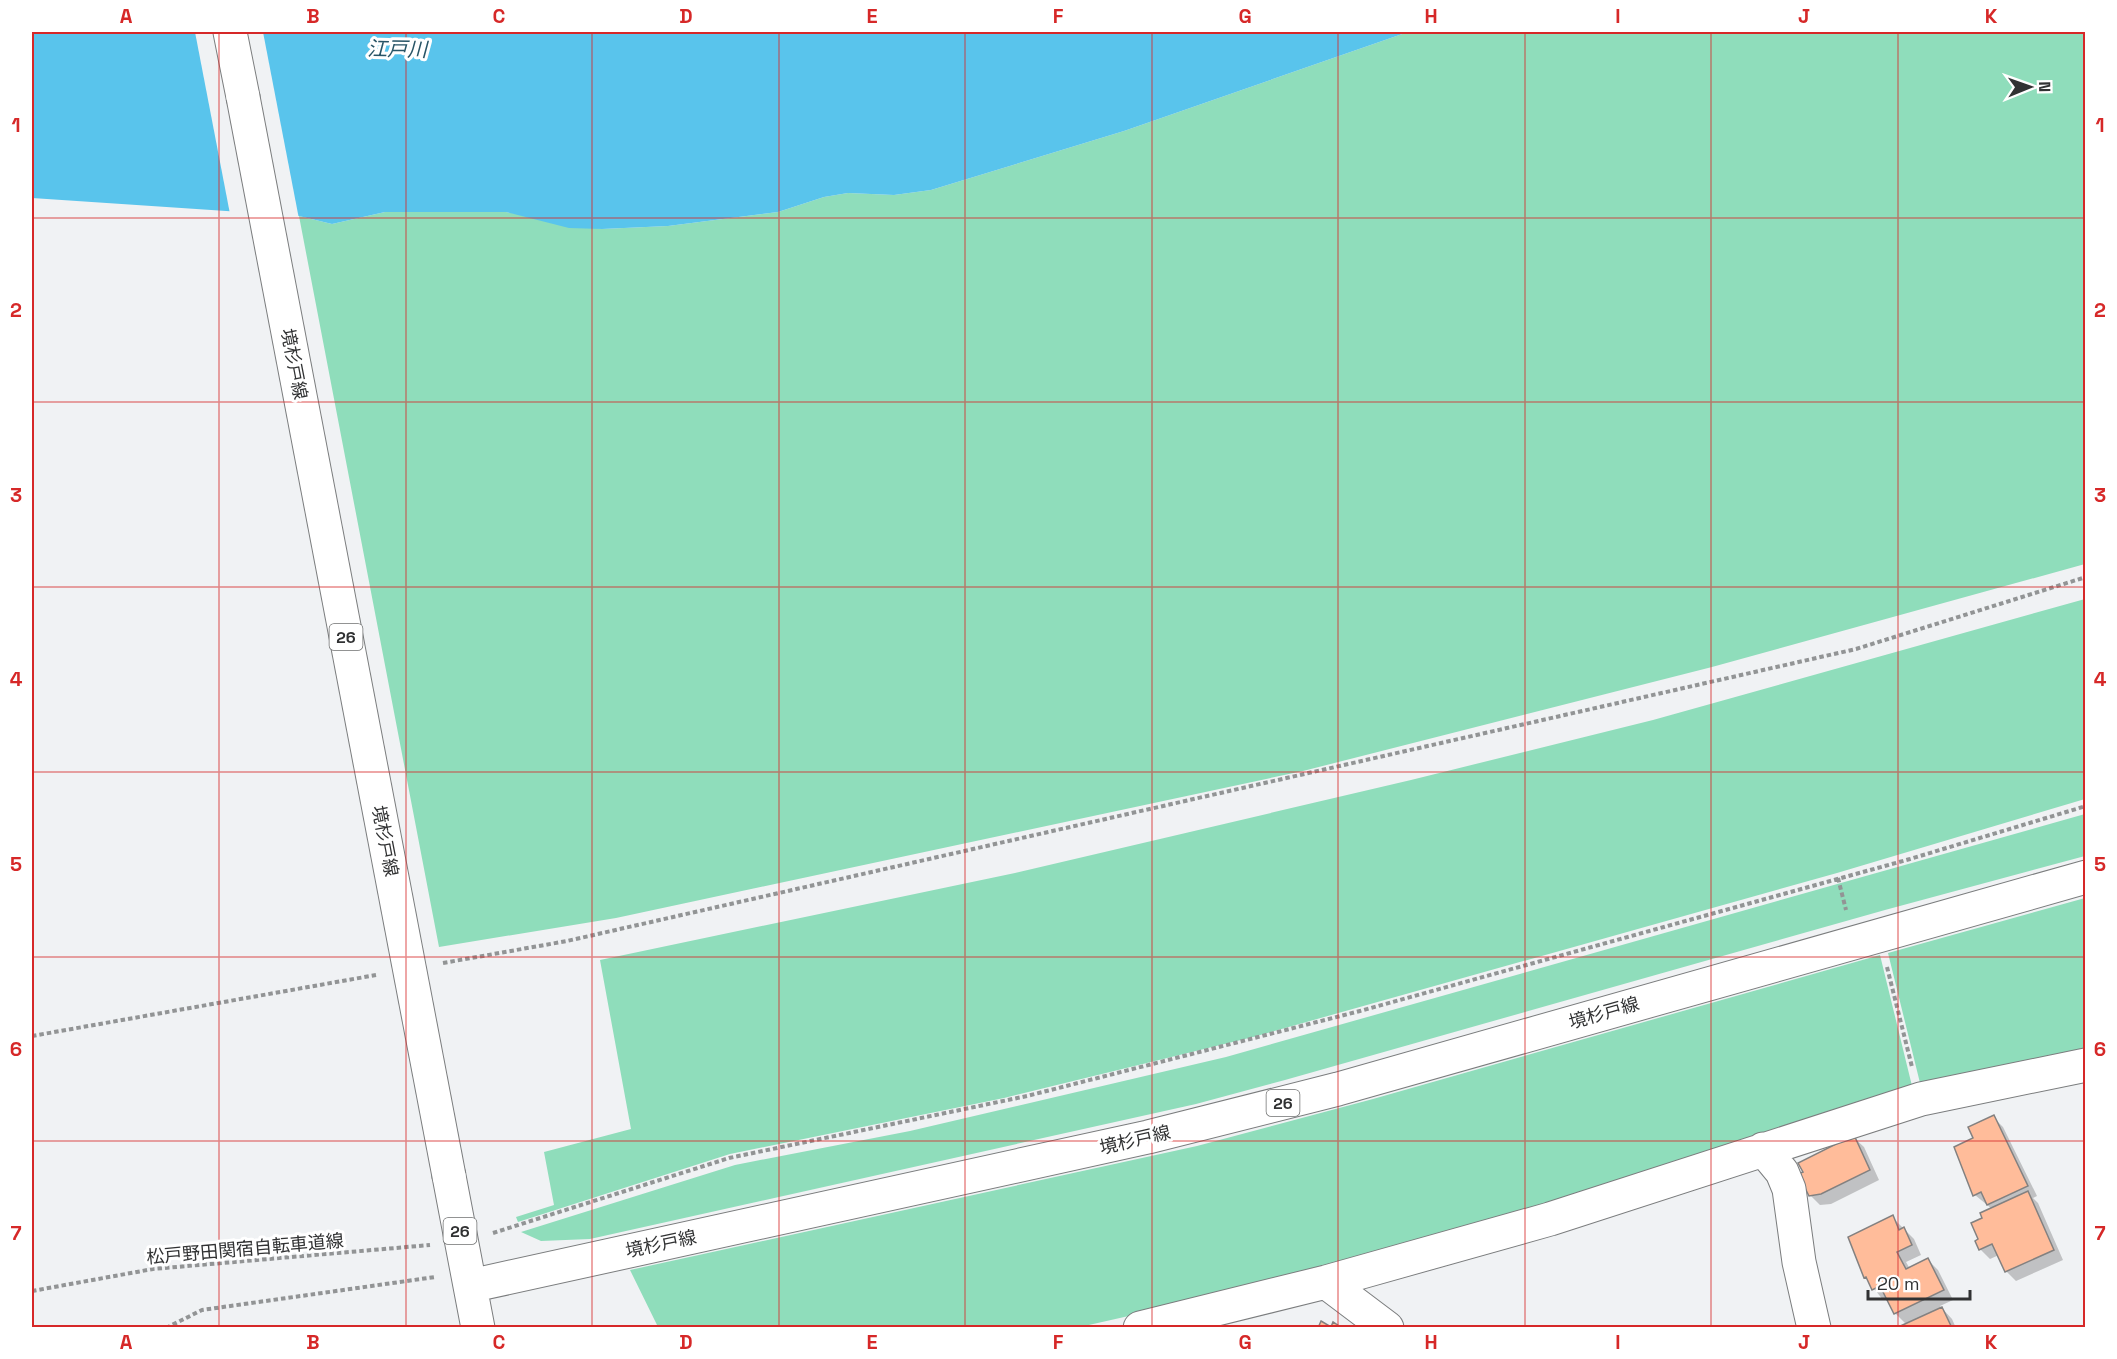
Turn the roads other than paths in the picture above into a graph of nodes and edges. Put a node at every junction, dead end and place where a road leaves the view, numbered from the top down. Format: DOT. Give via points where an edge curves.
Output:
graph roads {
  1 [pos="230,32"];
  2 [pos="2085,876"];
  3 [pos="2085,1065"];
  4 [pos="1763,1149"];
  5 [pos="1326,1282"];
  6 [pos="470,1286"];
  7 [pos="478,1328"];
  8 [pos="1140,1328"];
  9 [pos="1387,1328"];
  10 [pos="1814,1328"];
  1 -- 6 [label="main road, 境杉戸線 / 26, bridge"];
  2 -- 6 [label="main road, 境杉戸線 / 26" via="1338,1089 1148,1137"];
  3 -- 4 [label="main road" via="1921,1099"];
  4 -- 5 [label="main road" via="1550,1219"];
  4 -- 10 [label="main road" via="1782,1172 1789,1189 1799,1262"];
  5 -- 8 [label="main road"];
  5 -- 9 [label="main road"];
  6 -- 7 [label="main road, 26"];
}
